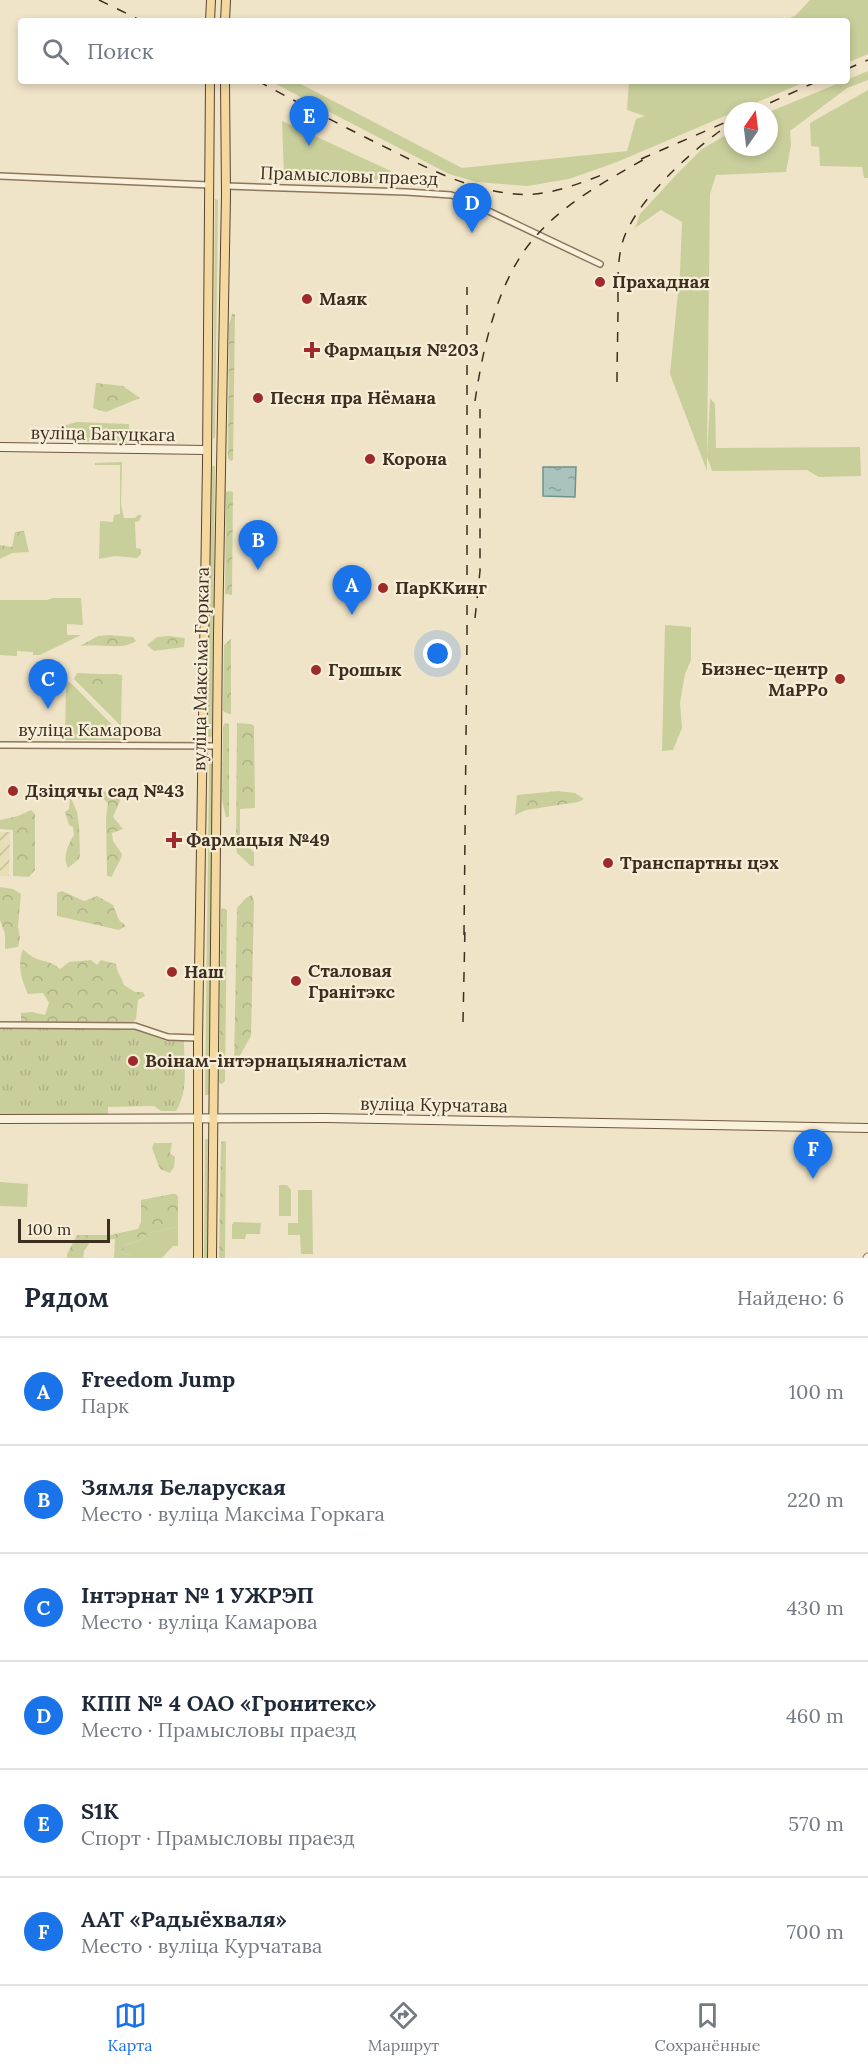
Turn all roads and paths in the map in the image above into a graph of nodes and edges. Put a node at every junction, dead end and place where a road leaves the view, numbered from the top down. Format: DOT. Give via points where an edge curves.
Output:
graph roads {
  1 [pos="211,0"];
  2 [pos="226,0"];
  3 [pos="210,18"];
  4 [pos="225,18"];
  5 [pos="210,84"];
  6 [pos="225,84"];
  7 [pos="0,176"];
  8 [pos="209,185"];
  9 [pos="226,186"];
  10 [pos="600,264"];
  11 [pos="0,447"];
  12 [pos="207,450"];
  13 [pos="220,450"];
  14 [pos="0,745"];
  15 [pos="202,746"];
  16 [pos="217,746"];
  17 [pos="0,1025"];
  18 [pos="198,1038"];
  19 [pos="199,1118"];
  20 [pos="213,1118"];
  21 [pos="0,1119"];
  22 [pos="868,1128"];
  23 [pos="198,1258"];
  24 [pos="212,1258"];
  1 -- 3 [label="main road"];
  2 -- 4 [label="main road"];
  5 -- 8 [label="main road, вуліца Максіма Горкага"];
  6 -- 9 [label="main road, вуліца Максіма Горкага"];
  7 -- 8 [label="street"];
  8 -- 12 [label="main road, вуліца Максіма Горкага"];
  9 -- 10 [label="street, Прамысловы праезд" via="451,195"];
  9 -- 13 [label="main road, вуліца Максіма Горкага"];
  11 -- 12 [label="main road, вуліца Багуцкага"];
  12 -- 13 [label="main road"];
  12 -- 15 [label="main road, вуліца Максіма Горкага"];
  13 -- 16 [label="main road, вуліца Максіма Горкага"];
  14 -- 15 [label="street, вуліца Камарова"];
  15 -- 16 [label="street, вуліца Камарова"];
  15 -- 18 [label="main road, вуліца Максіма Горкага"];
  16 -- 20 [label="main road, вуліца Максіма Горкага"];
  17 -- 18 [label="street" via="135,1026 168,1037"];
  18 -- 19 [label="main road, вуліца Максіма Горкага"];
  19 -- 20 [label="main road, вуліца Курчатава"];
  19 -- 21 [label="main road, вуліца Курчатава"];
  19 -- 23 [label="main road, вуліца Максіма Горкага"];
  20 -- 22 [label="main road, вуліца Курчатава"];
  20 -- 24 [label="main road, вуліца Максіма Горкага"];
}
